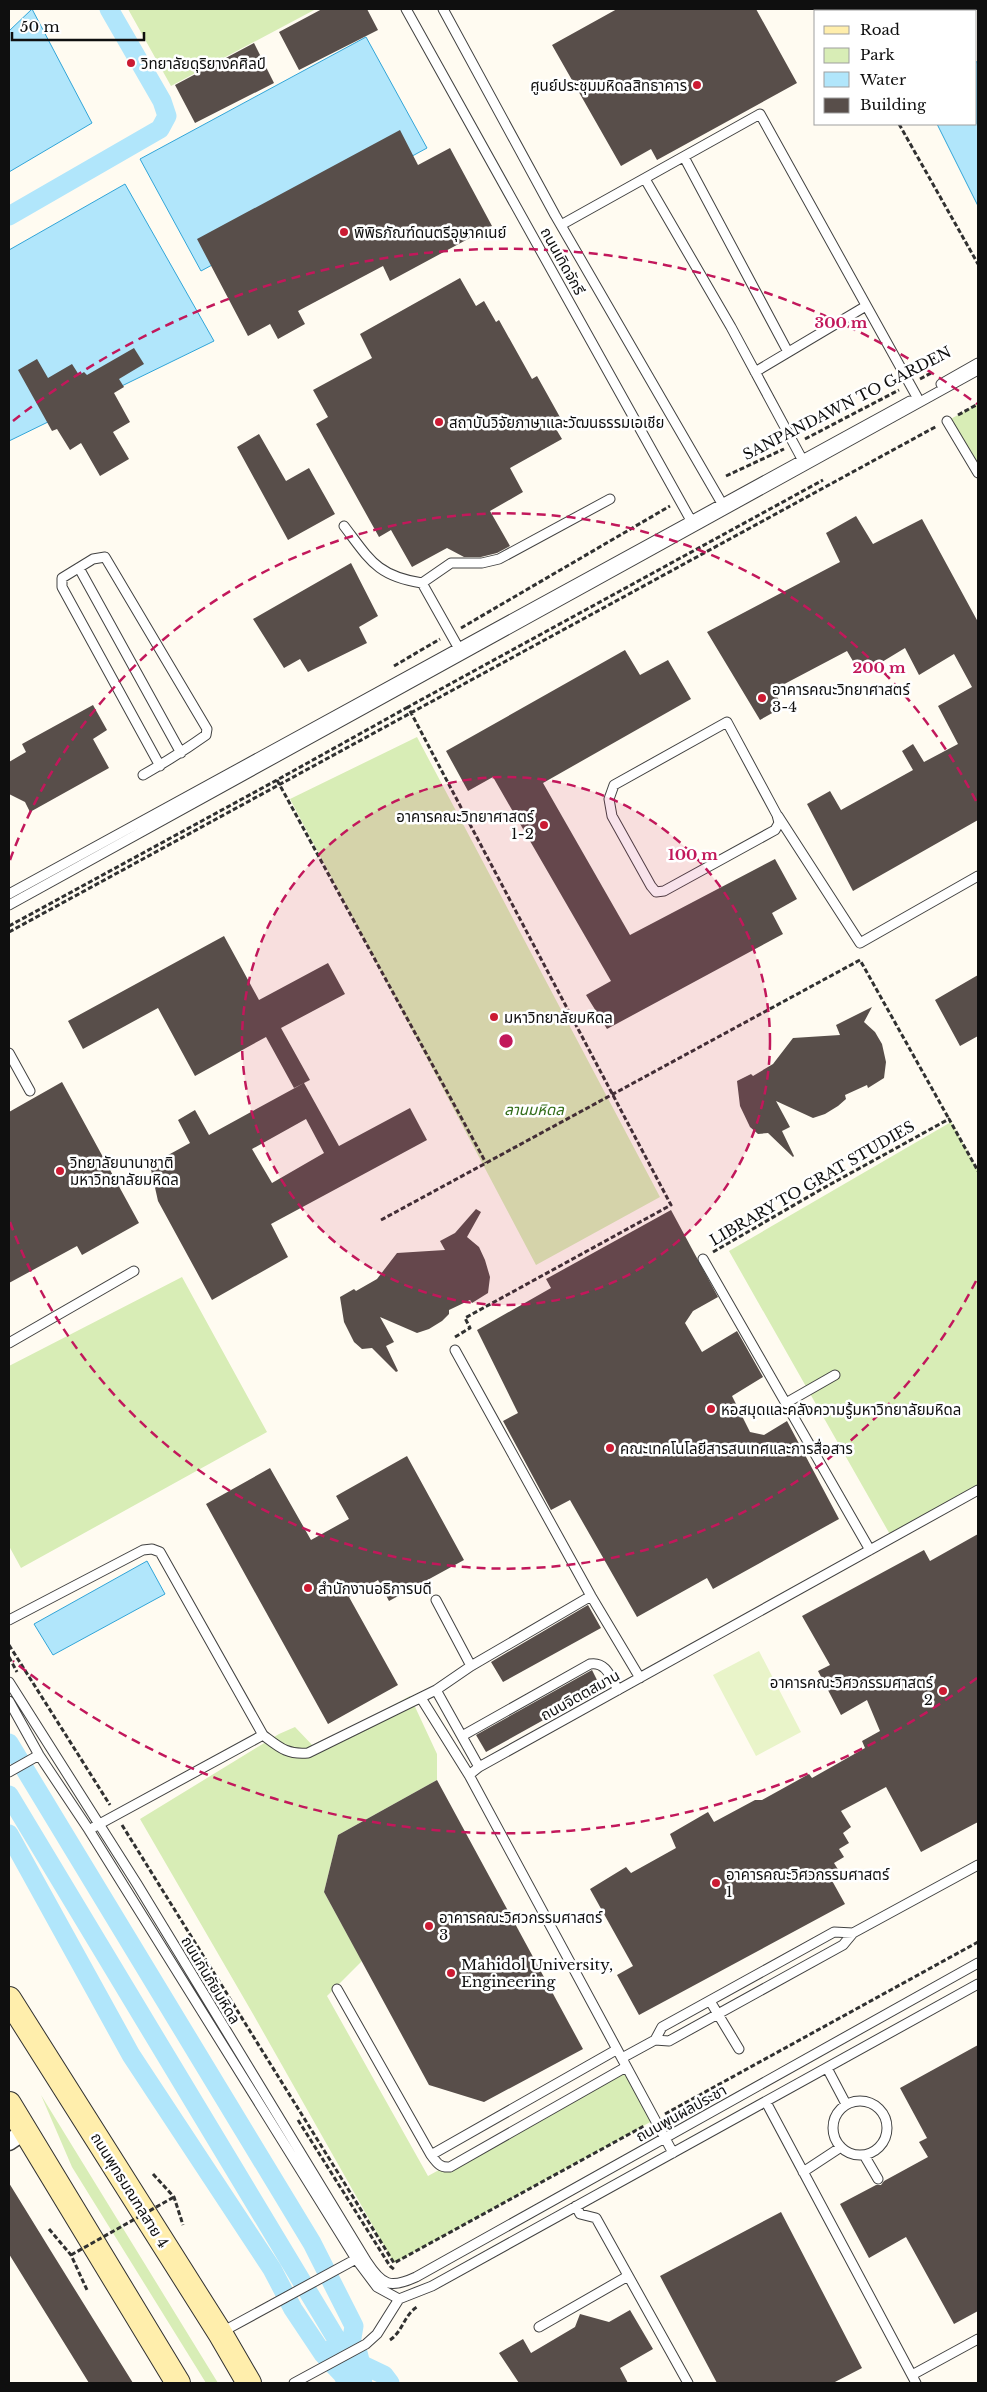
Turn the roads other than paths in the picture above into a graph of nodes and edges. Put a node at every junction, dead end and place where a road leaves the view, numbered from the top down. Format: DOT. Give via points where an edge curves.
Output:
graph roads {
  1 [pos="406,9"];
  2 [pos="442,9"];
  3 [pos="684,157"];
  4 [pos="645,179"];
  5 [pos="561,225"];
  6 [pos="866,306"];
  7 [pos="788,352"];
  8 [pos="978,363"];
  9 [pos="978,370"];
  10 [pos="755,372"];
  11 [pos="917,398"];
  12 [pos="947,421"];
  13 [pos="802,458"];
  14 [pos="978,473"];
  15 [pos="610,499"];
  16 [pos="724,506"];
  17 [pos="692,523"];
  18 [pos="344,526"];
  19 [pos="78,568"];
  20 [pos="422,583"];
  21 [pos="458,646"];
  22 [pos="181,752"];
  23 [pos="160,766"];
  24 [pos="143,775"];
  25 [pos="778,816"];
  26 [pos="978,876"];
  27 [pos="9,893"];
  28 [pos="9,905"];
  29 [pos="9,1053"];
  30 [pos="30,1091"];
  31 [pos="703,1259"];
  32 [pos="134,1272"];
  33 [pos="9,1343"];
  34 [pos="457,1348"];
  35 [pos="835,1375"];
  36 [pos="786,1403"];
  37 [pos="978,1490"];
  38 [pos="870,1550"];
  39 [pos="591,1596"];
  40 [pos="436,1600"];
  41 [pos="9,1620"];
  42 [pos="471,1666"];
  43 [pos="640,1678"];
  44 [pos="9,1682"];
  45 [pos="436,1690"];
  46 [pos="618,1690"];
  47 [pos="421,1698"];
  48 [pos="9,1701"];
  49 [pos="12,1712"];
  50 [pos="263,1735"];
  51 [pos="462,1736"];
  52 [pos="39,1755"];
  53 [pos="479,1767"];
  54 [pos="9,1772"];
  55 [pos="469,1775"];
  56 [pos="99,1825"];
  57 [pos="89,1830"];
  58 [pos="978,1865"];
  59 [pos="853,1933"];
  60 [pos="978,1963"];
  61 [pos="978,1984"];
  62 [pos="337,1989"];
  63 [pos="9,1999"];
  64 [pos="710,2001"];
  65 [pos="718,2014"];
  66 [pos="655,2040"];
  67 [pos="739,2049"];
  68 [pos="616,2050"];
  69 [pos="622,2058"];
  70 [pos="626,2068"];
  71 [pos="828,2068"];
  72 [pos="766,2102"];
  73 [pos="9,2104"];
  74 [pos="846,2104"];
  75 [pos="17,2136"];
  76 [pos="665,2138"];
  77 [pos="841,2148"];
  78 [pos="673,2153"];
  79 [pos="431,2155"];
  80 [pos="864,2155"];
  81 [pos="803,2172"];
  82 [pos="878,2179"];
  83 [pos="576,2206"];
  84 [pos="356,2259"];
  85 [pos="628,2276"];
  86 [pos="396,2284"];
  87 [pos="399,2299"];
  88 [pos="539,2326"];
  89 [pos="220,2333"];
  90 [pos="978,2339"];
  91 [pos="914,2379"];
  92 [pos="298,2381"];
  93 [pos="178,2383"];
  94 [pos="249,2383"];
  95 [pos="688,2383"];
  1 -- 17 [label="lane, ถนนเทิดจักรี"];
  2 -- 5 [label="lane, ถนนเทิดจักรี"];
  3 -- 4 [label="lane"];
  3 -- 6 [label="lane" via="760,114"];
  3 -- 7 [label="lane"];
  4 -- 5 [label="lane"];
  4 -- 10 [label="lane"];
  5 -- 16 [label="lane, ถนนเทิดจักรี"];
  6 -- 7 [label="lane"];
  6 -- 11 [label="lane"];
  7 -- 10 [label="lane"];
  8 -- 11 [label="lane"];
  9 -- 16 [label="lane"];
  10 -- 13 [label="lane"];
  11 -- 13 [label="lane"];
  12 -- 14 [label="lane"];
  13 -- 16 [label="lane"];
  15 -- 20 [label="lane" via="499,559 451,564"];
  16 -- 17 [label="lane"];
  17 -- 21 [label="lane"];
  17 -- 28 [label="lane"];
  18 -- 20 [label="lane" via="374,565 401,580"];
  19 -- 22 [label="lane"];
  19 -- 22 [label="lane" via="93,559 105,557 207,729 206,735"];
  19 -- 23 [label="lane" via="62,578 62,587"];
  20 -- 21 [label="lane"];
  21 -- 27 [label="lane"];
  22 -- 23 [label="lane"];
  23 -- 24 [label="lane"];
  25 -- 25 [label="lane" via="776,830 664,891 656,892 612,816 609,799 614,785 727,722"];
  25 -- 26 [label="lane" via="860,943"];
  29 -- 30 [label="lane"];
  31 -- 36 [label="lane"];
  32 -- 33 [label="lane"];
  34 -- 39 [label="lane"];
  35 -- 36 [label="lane"];
  36 -- 38 [label="lane"];
  37 -- 38 [label="lane, ถนนจิตตสมาน"];
  38 -- 43 [label="lane, ถนนจิตตสมาน"];
  39 -- 42 [label="lane"];
  39 -- 43 [label="lane"];
  40 -- 42 [label="lane"];
  41 -- 50 [label="lane" via="143,1550 160,1552"];
  42 -- 45 [label="lane"];
  43 -- 46 [label="lane, ถนนจิตตสมาน"];
  44 -- 56 [label="lane, ถนนกันภัยมหิดล"];
  45 -- 47 [label="lane"];
  45 -- 51 [label="lane"];
  46 -- 51 [label="lane" via="604,1666 590,1664"];
  46 -- 53 [label="lane, ถนนจิตตสมาน"];
  47 -- 50 [label="lane" via="308,1753 295,1754 280,1748"];
  47 -- 55 [label="lane"];
  48 -- 49 [label="lane, ถนนกันภัยมหิดล"];
  49 -- 52 [label="lane, ถนนกันภัยมหิดล"];
  50 -- 56 [label="lane"];
  51 -- 53 [label="lane"];
  52 -- 54 [label="lane"];
  52 -- 57 [label="lane, ถนนกันภัยมหิดล"];
  53 -- 55 [label="lane, ถนนจิตตสมาน"];
  55 -- 68 [label="lane"];
  56 -- 57 [label="lane"];
  56 -- 86 [label="lane, ถนนกันภัยมหิดล" via="367,2262 379,2279"];
  57 -- 84 [label="lane, ถนนกันภัยมหิดล"];
  58 -- 59 [label="lane"];
  59 -- 64 [label="lane" via="834,1932"];
  59 -- 65 [label="lane" via="843,1945"];
  60 -- 76 [label="lane, ถนนพูนผลประชา"];
  61 -- 71 [label="lane, ถนนพูนผลประชา"];
  62 -- 79 [label="lane"];
  63 -- 89 [label="main road, ถนนพุทธมณฑลสาย 4"];
  64 -- 65 [label="lane"];
  64 -- 66 [label="lane" via="662,2027"];
  65 -- 66 [label="lane" via="669,2041"];
  65 -- 67 [label="lane"];
  66 -- 69 [label="lane"];
  68 -- 69 [label="lane"];
  68 -- 79 [label="lane"];
  69 -- 70 [label="lane"];
  70 -- 76 [label="lane"];
  70 -- 79 [label="lane" via="450,2167 438,2165"];
  71 -- 72 [label="lane, ถนนพูนผลประชา"];
  71 -- 74 [label="lane"];
  72 -- 78 [label="lane, ถนนพูนผลประชา"];
  72 -- 81 [label="lane"];
  73 -- 75 [label="main road"];
  74 -- 77 [label="lane" via="835,2116 832,2133"];
  74 -- 80 [label="lane" via="860,2100 872,2104 882,2113 887,2125 885,2138 876,2149"];
  75 -- 93 [label="main road"];
  76 -- 78 [label="lane"];
  76 -- 86 [label="lane, ถนนพูนผลประชา" via="416,2277"];
  77 -- 80 [label="lane" via="852,2154"];
  77 -- 81 [label="lane"];
  78 -- 83 [label="lane, ถนนพูนผลประชา"];
  80 -- 82 [label="lane"];
  81 -- 91 [label="lane"];
  83 -- 85 [label="lane" via="580,2214 596,2218"];
  83 -- 87 [label="lane, ถนนพูนผลประชา" via="432,2286"];
  84 -- 87 [label="lane, ถนนกันภัยมหิดล" via="377,2286"];
  84 -- 89 [label="lane"];
  85 -- 88 [label="lane"];
  85 -- 95 [label="lane"];
  87 -- 92 [label="lane" via="377,2334 359,2348"];
  89 -- 94 [label="main road, ถนนพุทธมณฑลสาย 4"];
  90 -- 91 [label="lane"];
}
